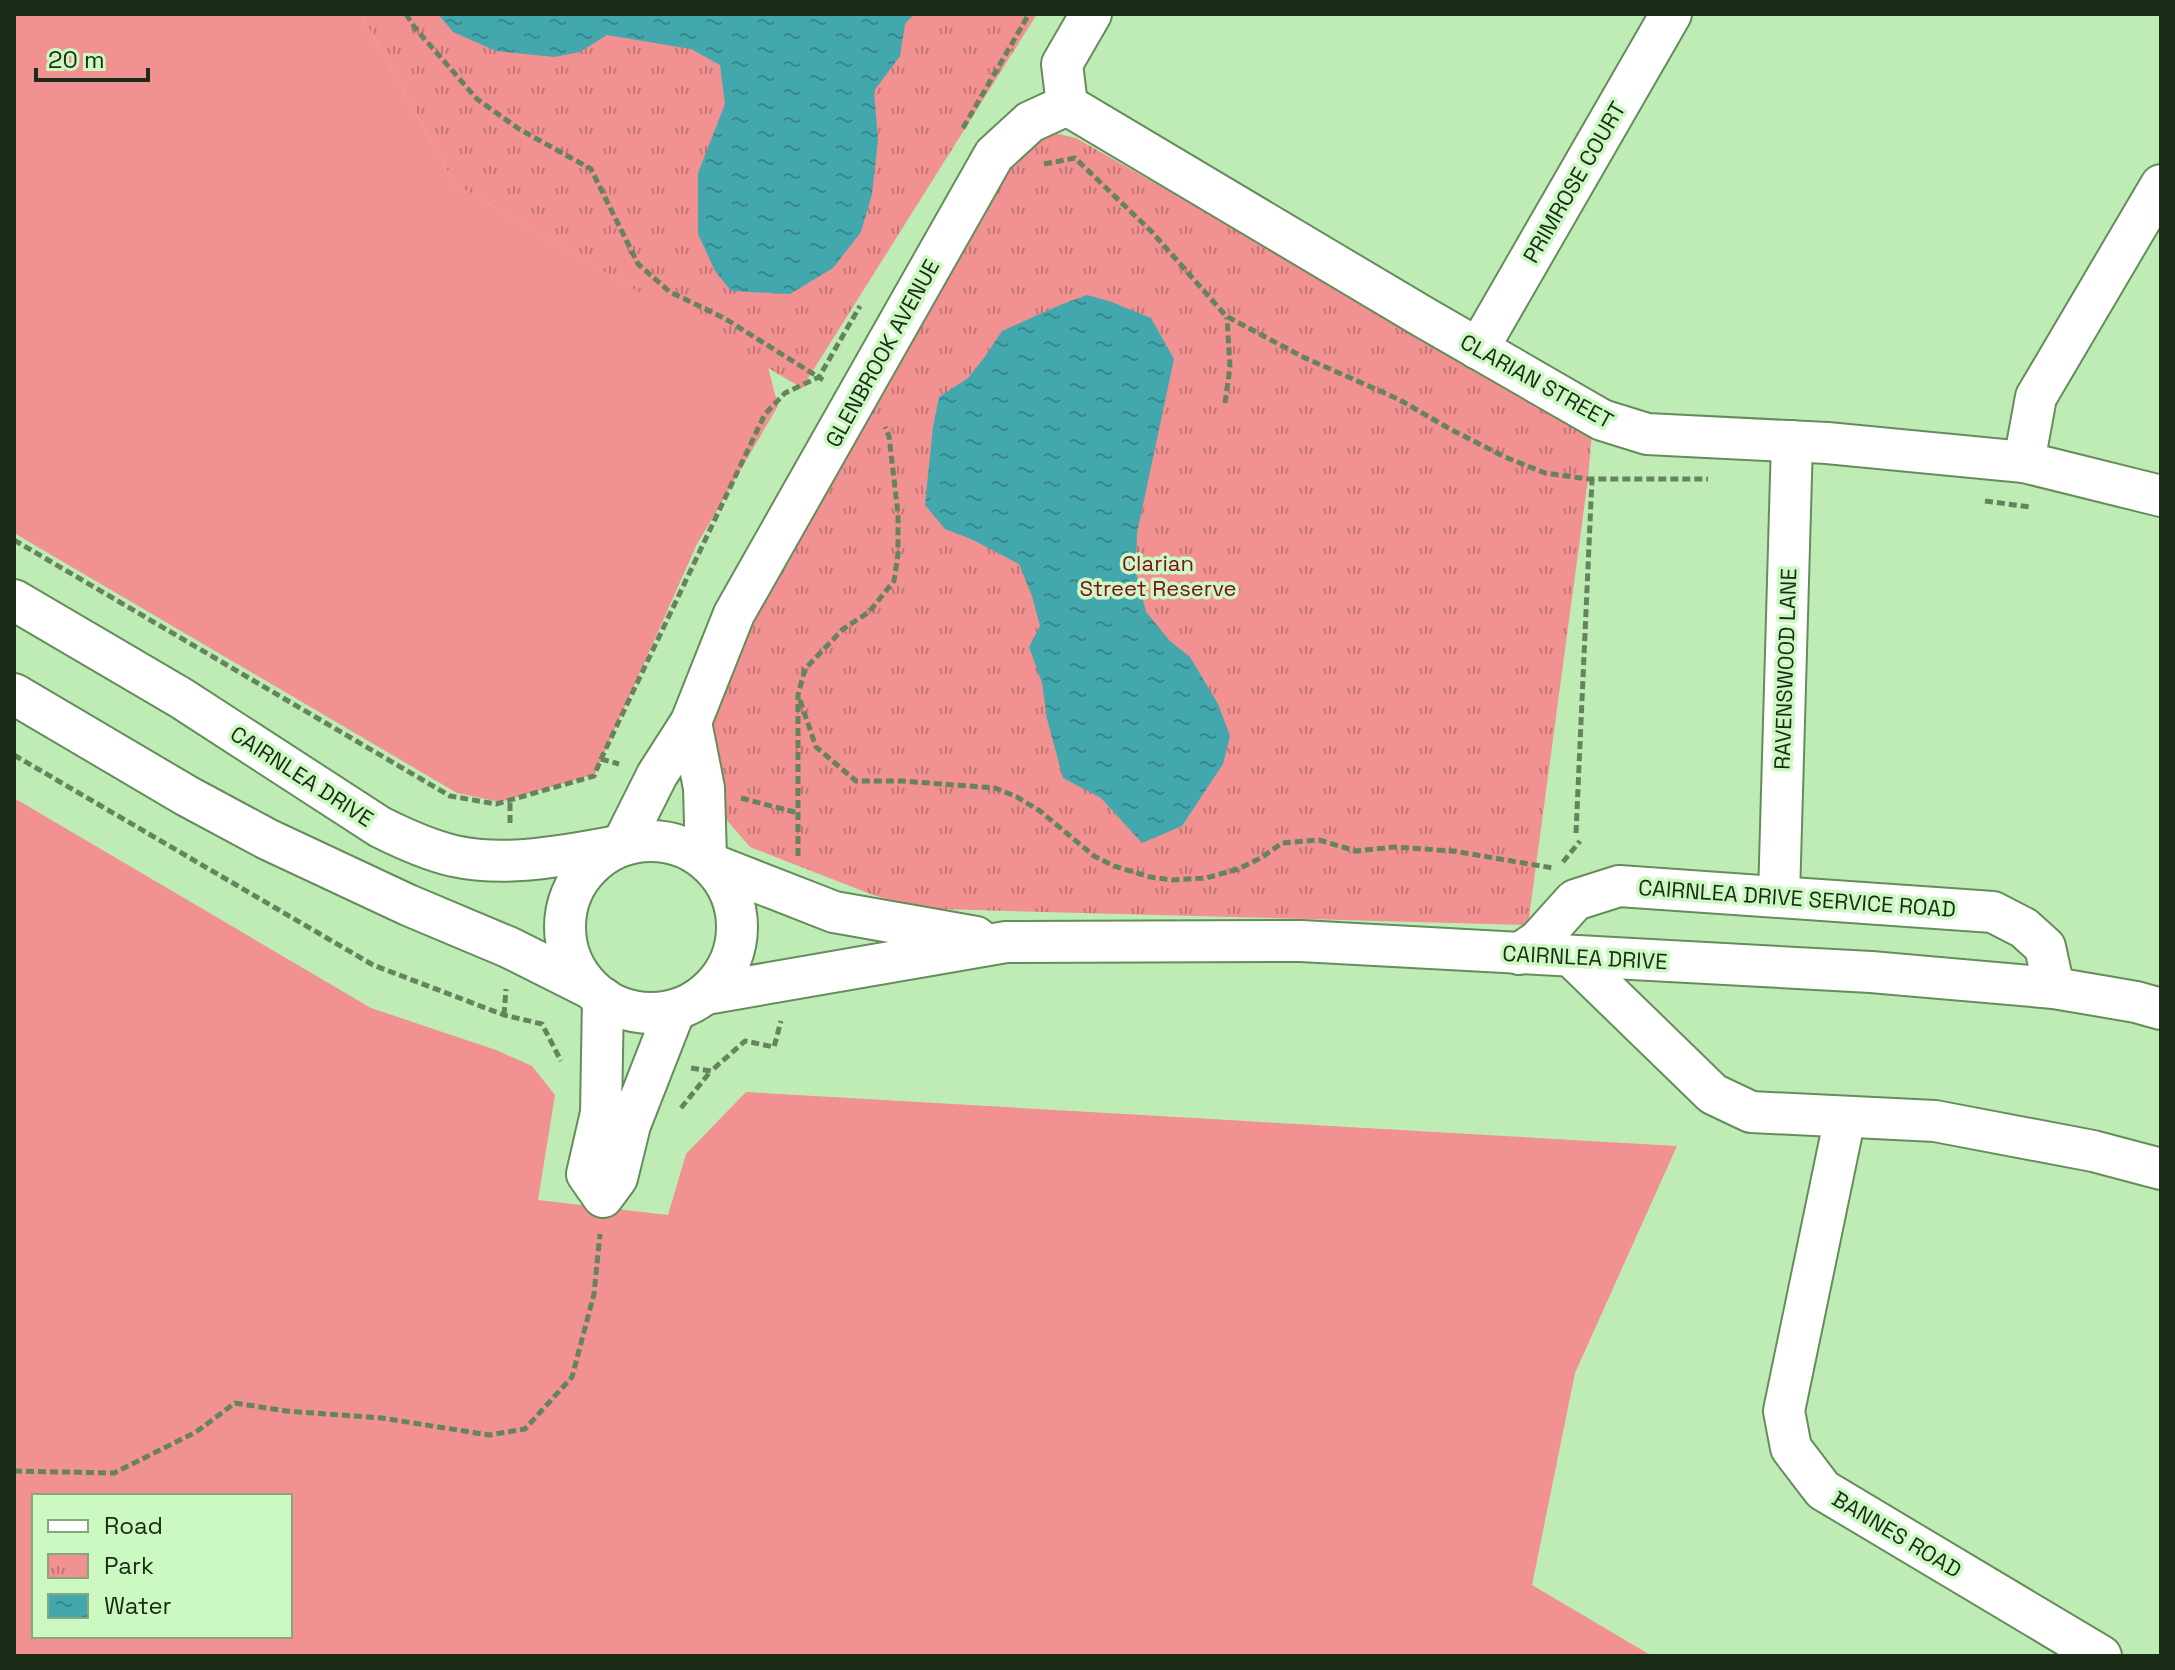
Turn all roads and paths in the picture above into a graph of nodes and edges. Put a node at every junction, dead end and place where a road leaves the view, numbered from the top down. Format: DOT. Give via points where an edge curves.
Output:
graph roads {
  1 [pos="406,14"];
  2 [pos="1091,14"];
  3 [pos="1671,14"];
  4 [pos="1067,105"];
  5 [pos="2161,185"];
  6 [pos="1226,316"];
  7 [pos="1478,349"];
  8 [pos="819,377"];
  9 [pos="855,402"];
  10 [pos="1225,403"];
  11 [pos="1792,441"];
  12 [pos="2024,462"];
  13 [pos="1592,479"];
  14 [pos="2161,496"];
  15 [pos="14,540"];
  16 [pos="14,600"];
  17 [pos="14,694"];
  18 [pos="798,695"];
  19 [pos="691,722"];
  20 [pos="14,755"];
  21 [pos="1576,833"];
  22 [pos="1580,841"];
  23 [pos="620,846"];
  24 [pos="708,862"];
  25 [pos="1779,897"];
  26 [pos="797,898"];
  27 [pos="1006,942"];
  28 [pos="1519,954"];
  29 [pos="1572,957"];
  30 [pos="791,979"];
  31 [pos="2054,988"];
  32 [pos="596,993"];
  33 [pos="2153,997"];
  34 [pos="690,1002"];
  35 [pos="655,1063"];
  36 [pos="603,1064"];
  37 [pos="711,1071"];
  38 [pos="678,1111"];
  39 [pos="1845,1117"];
  40 [pos="2161,1169"];
  41 [pos="603,1197"];
  42 [pos="14,1471"];
  43 [pos="2101,1656"];
  1 -- 8 [label="path" via="477,99 591,169 638,264 670,292 724,318"];
  2 -- 4 [label="street" via="1062,64"];
  3 -- 7 [label="street, PRIMROSE COURT"];
  4 -- 7 [label="street, CLARIAN STREET"];
  4 -- 9 [label="street, GLENBROOK AVENUE" via="1030,122 994,155"];
  5 -- 12 [label="street" via="2036,397"];
  6 -- 10 [label="path" via="1230,367"];
  7 -- 11 [label="street, CLARIAN STREET" via="1602,420 1647,434"];
  8 -- 9 [label="path"];
  8 -- 15 [label="path" via="785,393 765,414 594,776 496,804 450,796"];
  9 -- 18 [label="path" via="883,422 889,436 898,514 894,581 869,612 843,629 805,669"];
  9 -- 19 [label="street, GLENBROOK AVENUE" via="734,614"];
  11 -- 12 [label="street, CLARIAN STREET"];
  11 -- 25 [label="street, RAVENSWOOD LANE"];
  12 -- 14 [label="street, CLARIAN STREET"];
  13 -- 21 [label="path"];
  16 -- 23 [label="street, CAIRNLEA DRIVE" via="415,844 454,856 510,861"];
  17 -- 32 [label="street" via="267,839 508,947"];
  18 -- 22 [label="path" via="816,747 856,781 995,788 1040,811 1094,856 1150,877 1206,878 1238,869 1282,843 1319,840 1356,851 1453,851 1557,869"];
  18 -- 26 [label="path"];
  19 -- 23 [label="street, GLENBROOK AVENUE"];
  19 -- 24 [label="street" via="704,788"];
  20 -- 36 [label="path" via="373,965 504,1015 542,1024 564,1067"];
  23 -- 24 [label="street" via="667,841"];
  23 -- 32 [label="street" via="600,856 568,899 564,930 571,963"];
  24 -- 26 [label="street, CAIRNLEA DRIVE"];
  24 -- 34 [label="street" via="729,888 737,937 726,970"];
  25 -- 28 [label="street, CAIRNLEA DRIVE SERVICE ROAD" via="1619,886 1575,900"];
  25 -- 31 [label="street, CAIRNLEA DRIVE SERVICE ROAD" via="1993,912 2024,928 2045,947"];
  26 -- 27 [label="street, CAIRNLEA DRIVE" via="834,912"];
  27 -- 28 [label="street, CAIRNLEA DRIVE" via="1301,941"];
  27 -- 30 [label="street, CAIRNLEA DRIVE"];
  28 -- 29 [label="street, CAIRNLEA DRIVE"];
  29 -- 31 [label="street, CAIRNLEA DRIVE" via="1871,972"];
  29 -- 39 [label="street" via="1713,1094 1751,1112"];
  30 -- 34 [label="street, CAIRNLEA DRIVE"];
  30 -- 37 [label="path" via="774,1047 745,1041"];
  31 -- 33 [label="street, CAIRNLEA DRIVE"];
  32 -- 34 [label="street" via="645,1014"];
  32 -- 36 [label="street"];
  34 -- 35 [label="street"];
  35 -- 37 [label="path"];
  35 -- 41 [label="street" via="630,1125 617,1178"];
  36 -- 41 [label="street" via="601,1113 587,1174"];
  37 -- 38 [label="path"];
  39 -- 40 [label="street" via="1935,1121"];
  39 -- 43 [label="street, BANNES ROAD" via="1784,1411 1791,1448 1823,1490"];
  41 -- 42 [label="path" via="594,1294 572,1377 525,1429 489,1435 235,1403 196,1432 114,1473"];
}
